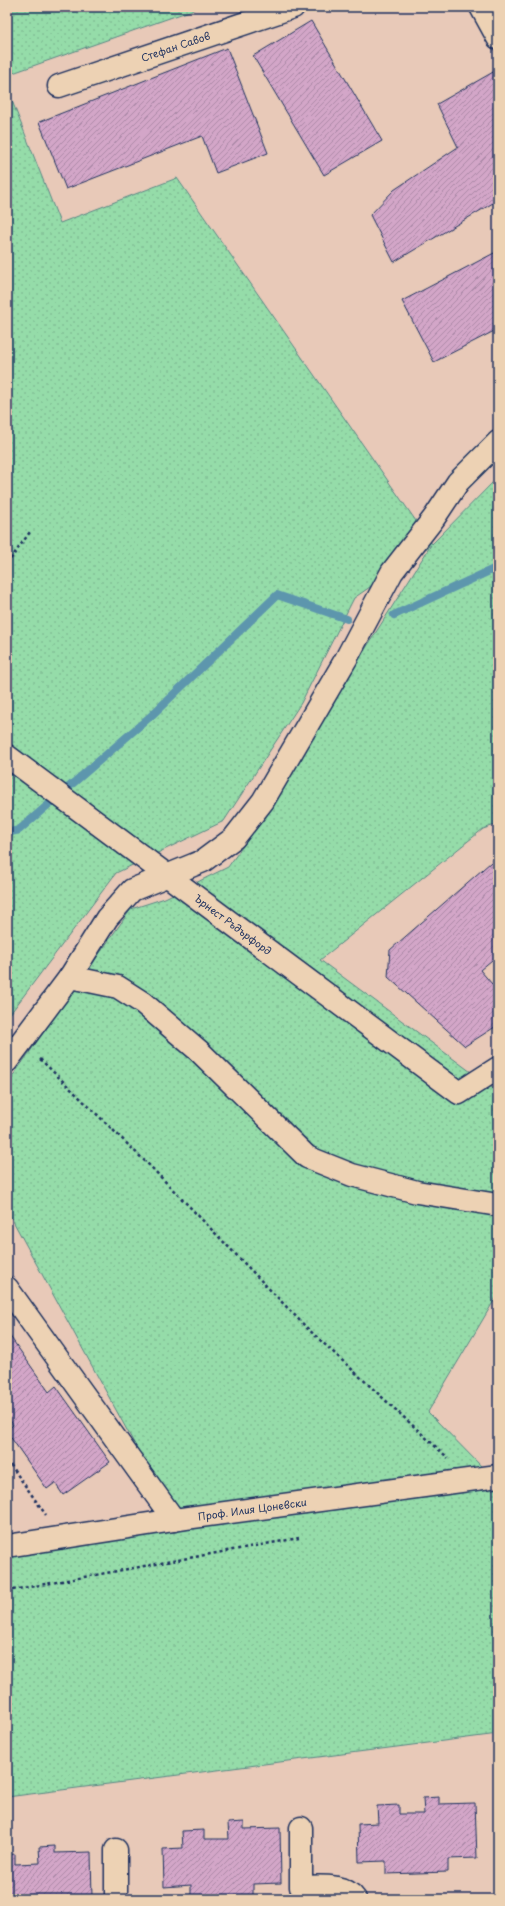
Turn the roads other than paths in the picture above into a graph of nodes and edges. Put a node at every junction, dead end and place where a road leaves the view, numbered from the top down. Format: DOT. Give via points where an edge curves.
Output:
graph roads {
  1 [pos="293,7"];
  2 [pos="481,7"];
  3 [pos="498,38"];
  4 [pos="59,86"];
  5 [pos="498,442"];
  6 [pos="7,756"];
  7 [pos="169,875"];
  8 [pos="70,977"];
  9 [pos="7,1061"];
  10 [pos="498,1068"];
  11 [pos="498,1205"];
  12 [pos="7,1288"];
  13 [pos="498,1476"];
  14 [pos="174,1520"];
  15 [pos="7,1546"];
  16 [pos="301,1828"];
  17 [pos="116,1850"];
  18 [pos="116,1899"];
  19 [pos="355,1899"];
  1 -- 4 [label="street, Стефан Савов"];
  2 -- 3 [label="street"];
  5 -- 7 [label="street" via="458,482 392,572 346,659 263,801 234,838 202,860"];
  6 -- 7 [label="street, Ърнест Ръдърфорд"];
  7 -- 8 [label="street" via="132,890 107,918"];
  7 -- 10 [label="street, Ърнест Ръдърфорд" via="459,1093"];
  8 -- 9 [label="street"];
  8 -- 11 [label="street" via="118,987 143,1003 199,1052 307,1157 352,1175 417,1192"];
  12 -- 14 [label="street"];
  13 -- 14 [label="street, Проф. Илия Цоневски"];
  14 -- 15 [label="street, Проф. Илия Цоневски"];
  16 -- 19 [label="street" via="301,1887 333,1887 352,1895"];
  17 -- 18 [label="street"];
}
